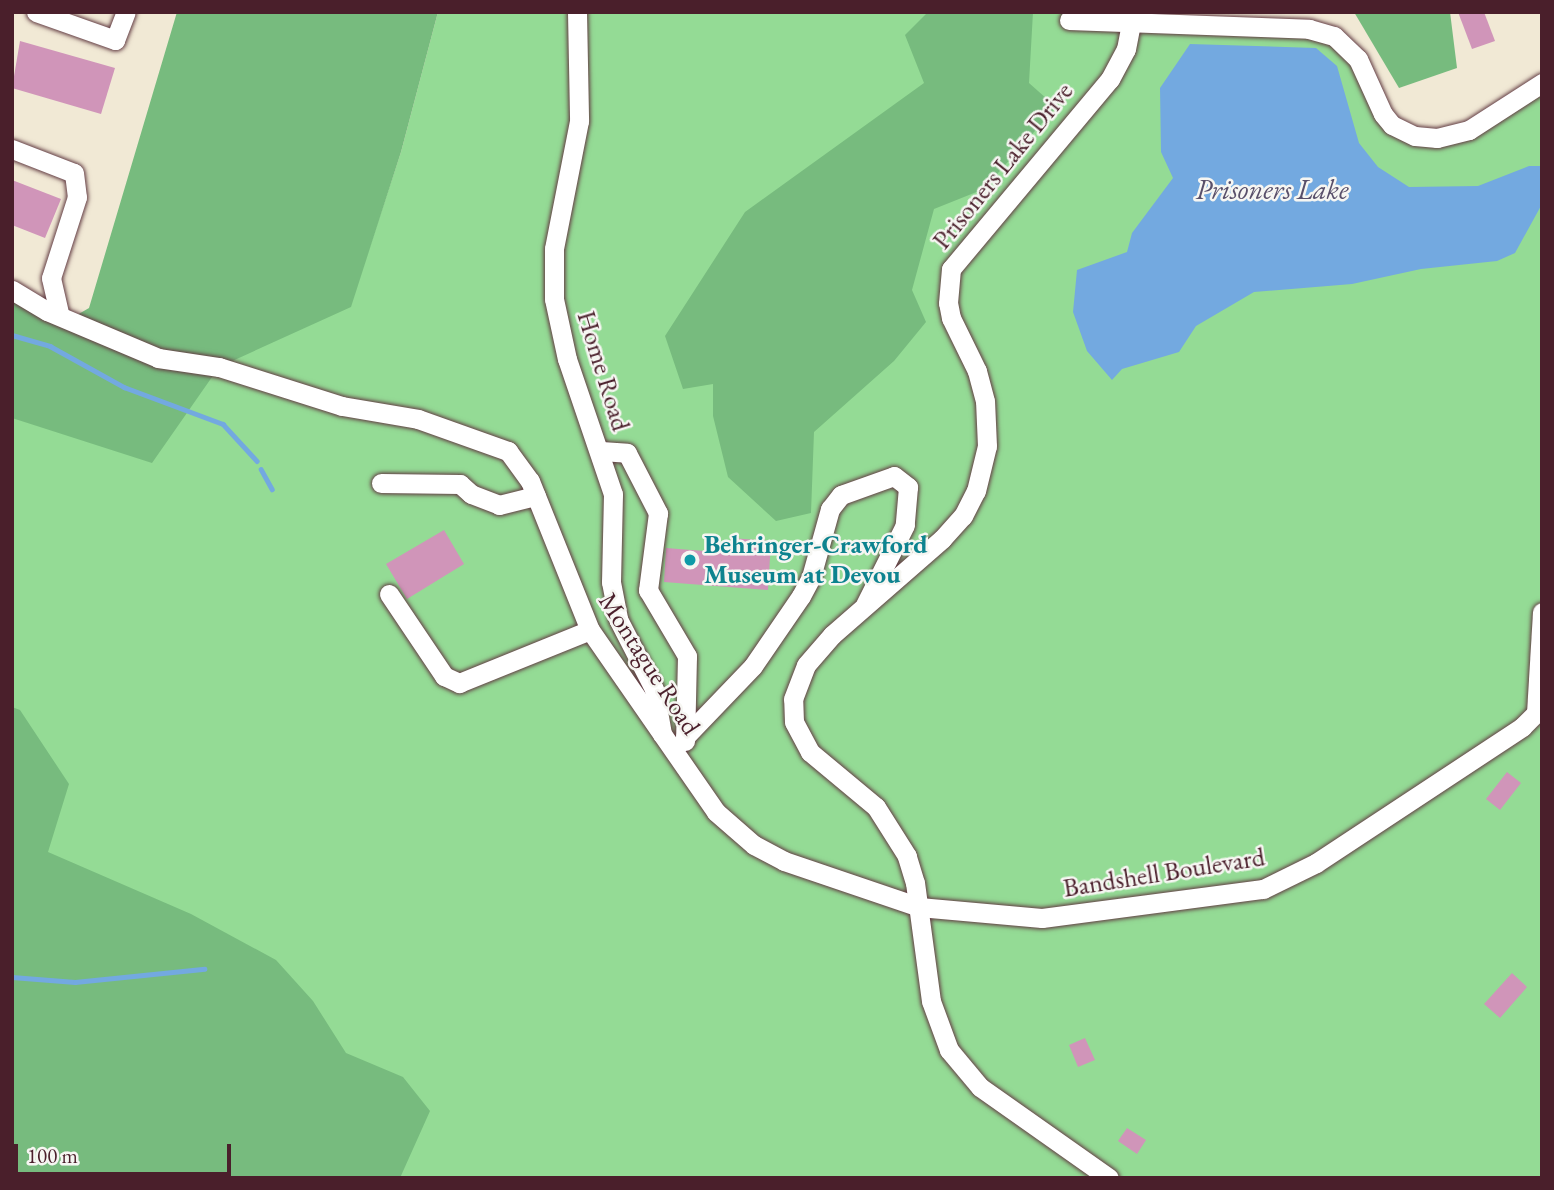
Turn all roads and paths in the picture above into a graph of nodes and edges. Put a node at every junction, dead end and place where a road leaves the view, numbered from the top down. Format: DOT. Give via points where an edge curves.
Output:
graph roads {
  1 [pos="36,12"];
  2 [pos="126,12"];
  3 [pos="577,12"];
  4 [pos="1133,17"];
  5 [pos="1069,20"];
  6 [pos="1542,83"];
  7 [pos="12,149"];
  8 [pos="12,290"];
  9 [pos="59,314"];
  10 [pos="601,451"];
  11 [pos="381,483"];
  12 [pos="536,496"];
  13 [pos="389,594"];
  14 [pos="863,610"];
  15 [pos="1542,612"];
  16 [pos="590,630"];
  17 [pos="1539,713"];
  18 [pos="662,735"];
  19 [pos="685,737"];
  20 [pos="684,766"];
  21 [pos="919,907"];
  22 [pos="1106,1177"];
  1 -- 2 [label="street" via="115,40"];
  3 -- 10 [label="street, Home Road" via="579,121 553,271 559,329"];
  4 -- 5 [label="street" via="1110,25"];
  4 -- 6 [label="street" via="1309,29 1334,36 1358,59 1383,114 1392,125 1415,136 1437,138 1469,130"];
  4 -- 14 [label="street, Prisoners Lake Drive" via="1123,56 1110,79 951,269 951,318 977,371 985,401 984,465 963,516"];
  7 -- 9 [label="street" via="74,173 76,197 51,278"];
  8 -- 9 [label="street, Montague Road"];
  9 -- 12 [label="street, Montague Road" via="158,358 219,367 313,399 418,419 487,440 517,460"];
  10 -- 18 [label="street, Home Road" via="613,494 611,582 618,619 654,689"];
  10 -- 19 [label="street" via="627,453 658,513 648,590 687,656"];
  11 -- 12 [label="street" via="460,484 471,494 499,505"];
  12 -- 16 [label="street, Montague Road"];
  13 -- 16 [label="street" via="444,677 459,684"];
  14 -- 19 [label="street" via="905,526 908,487 894,476 841,495 835,502 820,532 811,577 801,596 753,666"];
  14 -- 21 [label="street, Prisoners Lake Drive" via="806,665 793,699 794,722 810,752 876,807 896,833 911,866"];
  15 -- 17 [label="street"];
  16 -- 18 [label="street, Montague Road"];
  17 -- 21 [label="street, Bandshell Boulevard" via="1316,863 1263,889 1042,918"];
  18 -- 20 [label="street, Montague Road"];
  19 -- 20 [label="street"];
  20 -- 21 [label="street, Montague Road" via="716,812 754,845 812,873"];
  21 -- 22 [label="street" via="931,1001 949,1051 980,1087"];
}
